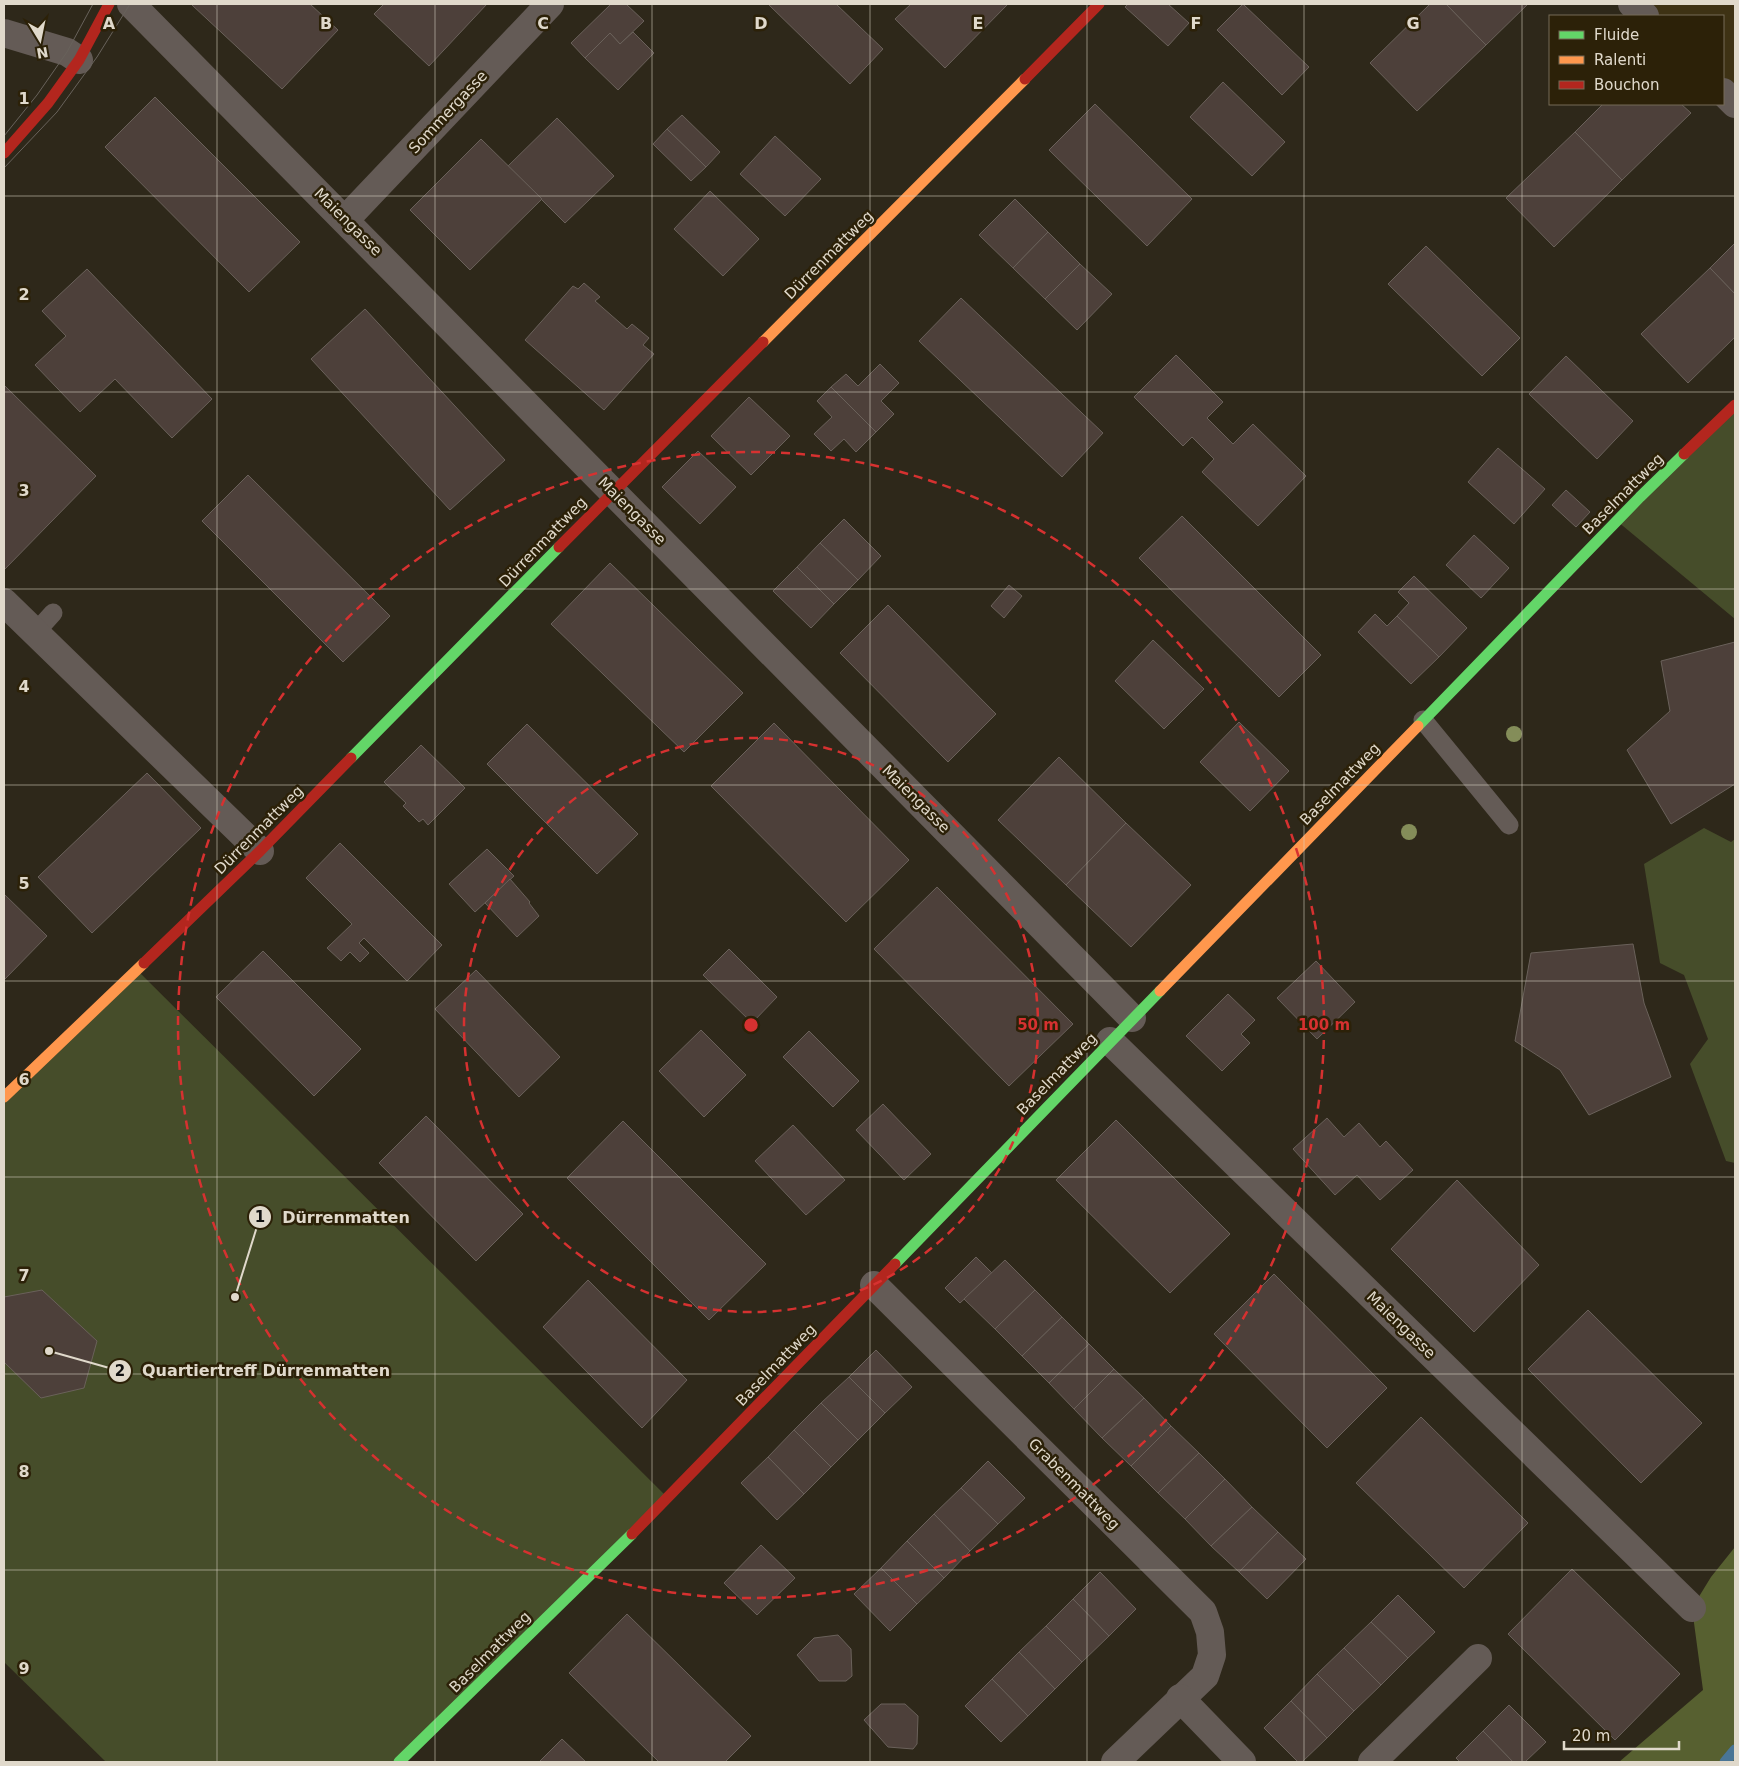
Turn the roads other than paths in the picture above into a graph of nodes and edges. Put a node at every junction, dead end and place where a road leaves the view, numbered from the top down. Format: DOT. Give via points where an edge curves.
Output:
graph roads {
  1 [pos="109,4"];
  2 [pos="131,4"];
  3 [pos="550,4"];
  4 [pos="1100,4"];
  5 [pos="1632,4"];
  6 [pos="1644,15"];
  7 [pos="4,33"];
  8 [pos="79,60"];
  9 [pos="1724,93"];
  10 [pos="1735,104"];
  11 [pos="4,153"];
  12 [pos="345,220"];
  13 [pos="1735,405"];
  14 [pos="613,492"];
  15 [pos="4,602"];
  16 [pos="53,613"];
  17 [pos="35,632"];
  18 [pos="1423,720"];
  19 [pos="1508,825"];
  20 [pos="260,851"];
  21 [pos="1132,1018"];
  22 [pos="1110,1041"];
  23 [pos="4,1097"];
  24 [pos="874,1285"];
  25 [pos="1692,1608"];
  26 [pos="1478,1658"];
  27 [pos="1180,1698"];
  28 [pos="399,1762"];
  29 [pos="1115,1762"];
  30 [pos="1242,1762"];
  31 [pos="1372,1762"];
  1 -- 8 [label="street"];
  2 -- 12 [label="street, Maiengasse"];
  3 -- 12 [label="street, Sommergasse"];
  4 -- 14 [label="street, Dürrenmattweg"];
  5 -- 6 [label="street"];
  7 -- 8 [label="street" via="67,52"];
  8 -- 11 [label="street" via="48,103"];
  9 -- 10 [label="street"];
  12 -- 14 [label="street, Maiengasse"];
  13 -- 18 [label="street, Baselmattweg" via="1640,497"];
  14 -- 20 [label="street, Dürrenmattweg"];
  14 -- 21 [label="street, Maiengasse"];
  15 -- 17 [label="street"];
  16 -- 17 [label="lane"];
  17 -- 20 [label="street" via="190,772"];
  18 -- 19 [label="lane"];
  18 -- 21 [label="street, Baselmattweg"];
  20 -- 23 [label="street, Dürrenmattweg"];
  21 -- 22 [label="street, Baselmattweg"];
  22 -- 24 [label="street, Baselmattweg"];
  22 -- 25 [label="street, Maiengasse"];
  24 -- 27 [label="street, Grabenmattweg" via="1203,1612 1210,1632 1212,1655 1205,1676"];
  24 -- 28 [label="street, Baselmattweg" via="668,1498"];
  26 -- 31 [label="street"];
  27 -- 29 [label="street, Grabenmattweg"];
  27 -- 30 [label="street"];
}
